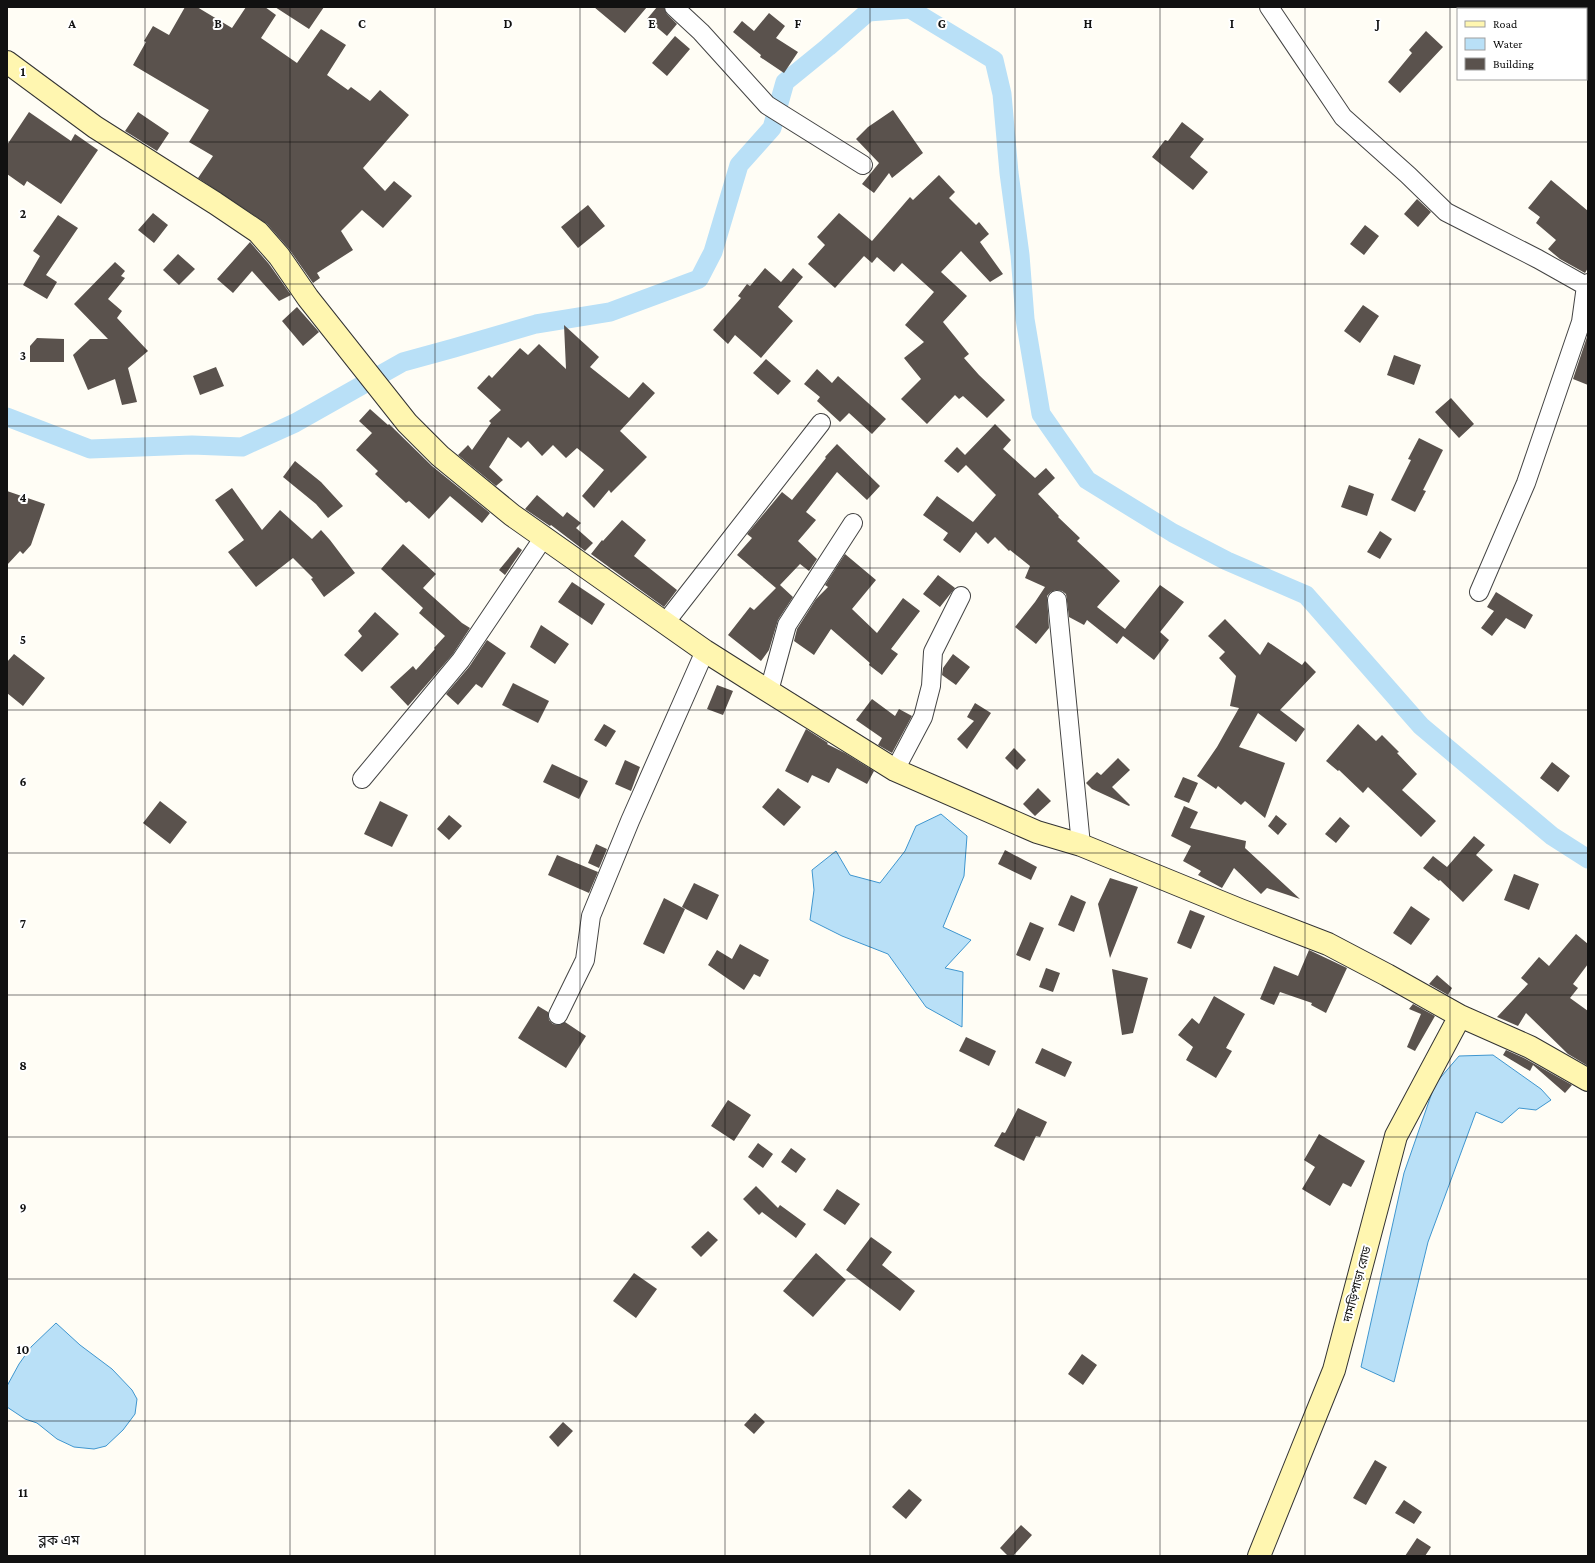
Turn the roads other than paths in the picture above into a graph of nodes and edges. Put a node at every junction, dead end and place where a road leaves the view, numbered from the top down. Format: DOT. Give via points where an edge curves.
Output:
graph roads {
  1 [pos="674,7"];
  2 [pos="1269,7"];
  3 [pos="7,62"];
  4 [pos="863,165"];
  5 [pos="1587,284"];
  6 [pos="821,423"];
  7 [pos="852,523"];
  8 [pos="544,537"];
  9 [pos="1479,592"];
  10 [pos="961,596"];
  11 [pos="1057,600"];
  12 [pos="665,623"];
  13 [pos="705,651"];
  14 [pos="769,691"];
  15 [pos="895,770"];
  16 [pos="362,779"];
  17 [pos="1081,845"];
  18 [pos="558,1015"];
  19 [pos="1460,1016"];
  20 [pos="1588,1080"];
  21 [pos="1259,1556"];
  1 -- 4 [label="street" via="701,32 767,105"];
  2 -- 5 [label="street" via="1343,117 1446,212"];
  3 -- 8 [label="street" via="95,127 258,232 407,423 446,460 512,515"];
  5 -- 9 [label="street" via="1581,322 1526,483"];
  6 -- 12 [label="street"];
  7 -- 14 [label="street" via="787,625"];
  8 -- 12 [label="street"];
  8 -- 16 [label="street" via="461,660"];
  10 -- 15 [label="street" via="934,652 932,686 923,717"];
  11 -- 17 [label="street"];
  12 -- 13 [label="street"];
  13 -- 14 [label="street"];
  13 -- 18 [label="street" via="591,916 585,960"];
  14 -- 15 [label="street"];
  15 -- 17 [label="street" via="1037,832"];
  17 -- 19 [label="street" via="1328,944"];
  19 -- 20 [label="street" via="1530,1047"];
  19 -- 21 [label="street, দামড়িপাড়া রোড" via="1396,1136 1334,1370"];
}
